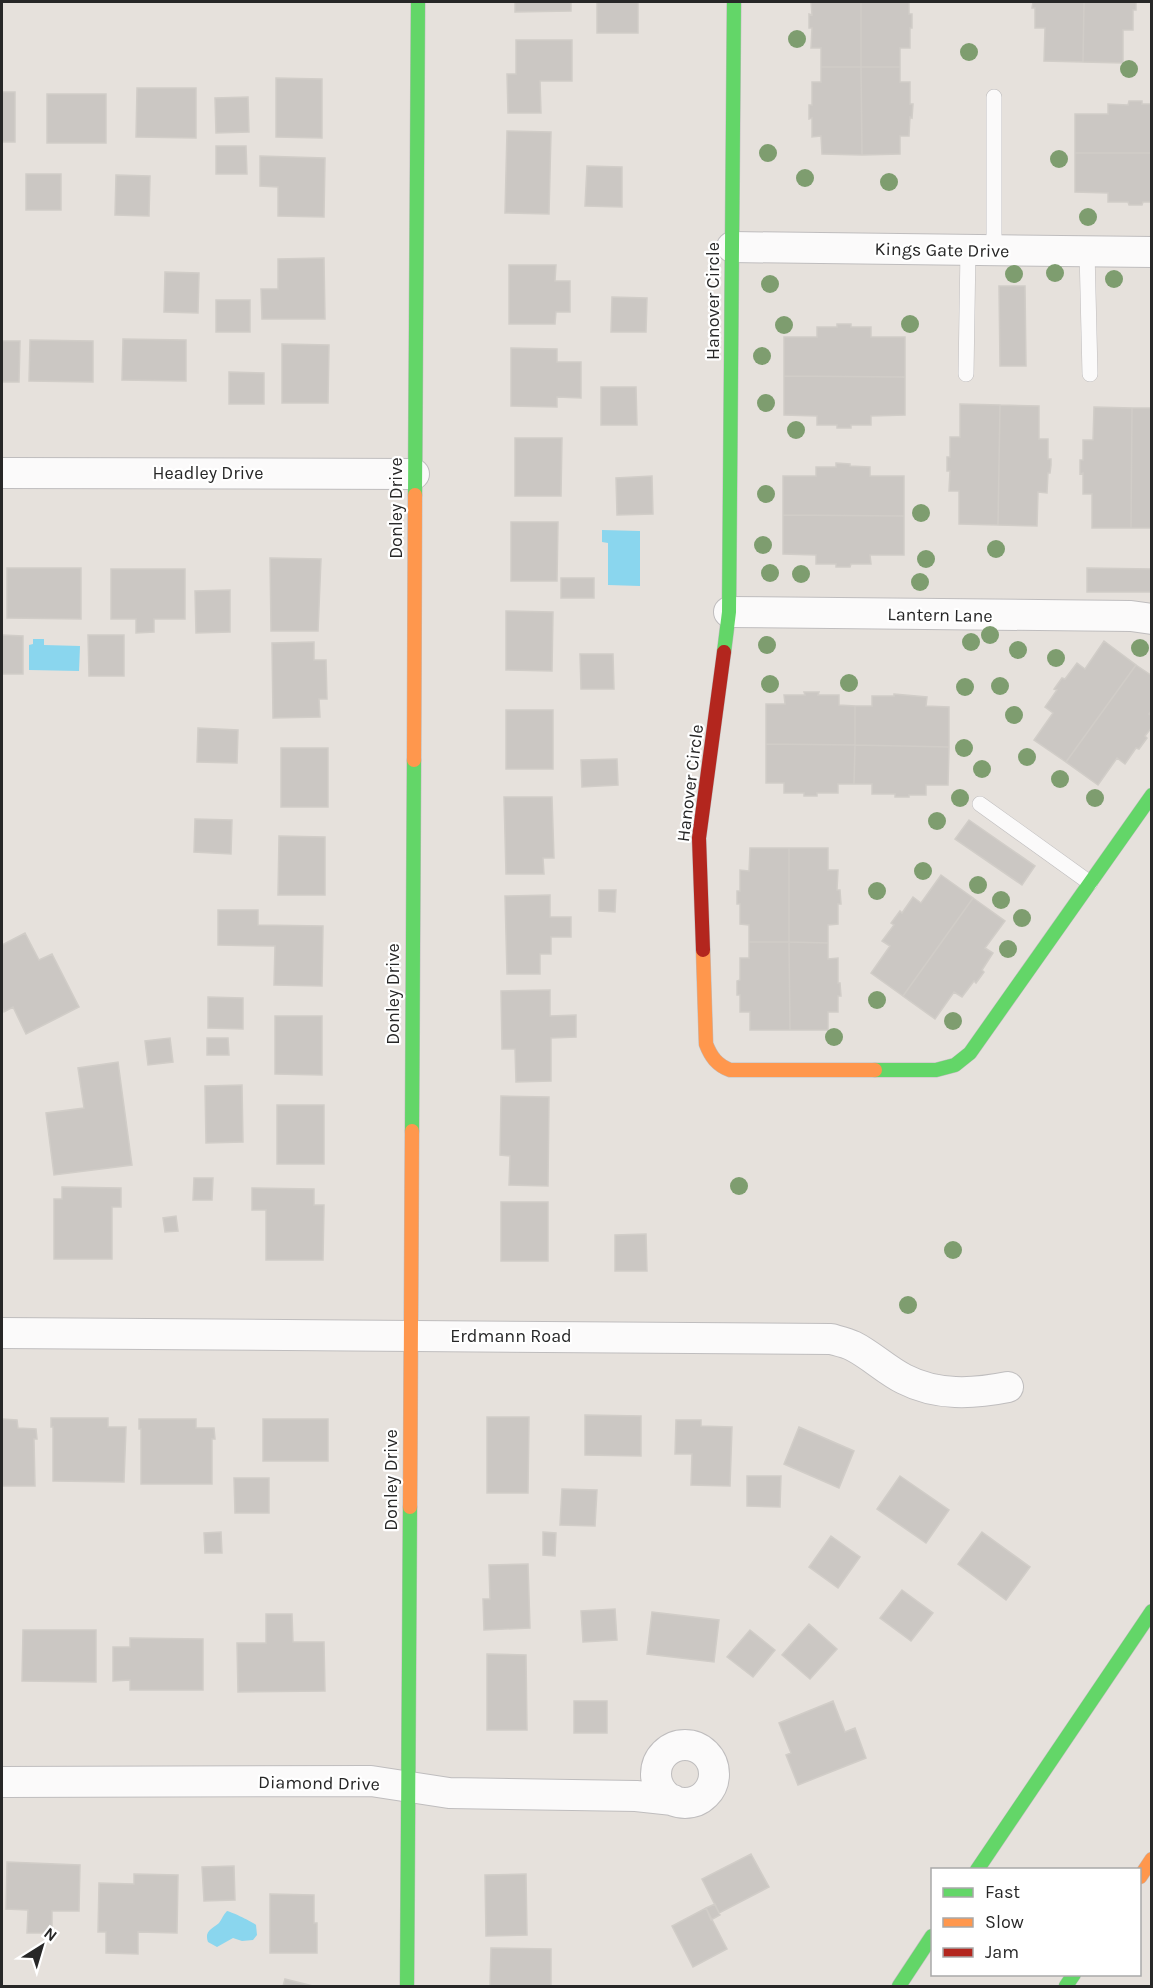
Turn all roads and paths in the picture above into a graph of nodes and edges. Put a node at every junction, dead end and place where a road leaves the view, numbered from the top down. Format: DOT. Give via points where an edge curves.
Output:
graph roads {
  1 [pos="418,2"];
  2 [pos="734,2"];
  3 [pos="994,97"];
  4 [pos="732,247"];
  5 [pos="981,250"];
  6 [pos="1087,251"];
  7 [pos="1152,252"];
  8 [pos="966,374"];
  9 [pos="1090,374"];
  10 [pos="2,473"];
  11 [pos="414,474"];
  12 [pos="729,612"];
  13 [pos="1152,619"];
  14 [pos="1152,795"];
  15 [pos="980,804"];
  16 [pos="1090,883"];
  17 [pos="2,1333"];
  18 [pos="410,1335"];
  19 [pos="1008,1387"];
  20 [pos="1152,1611"];
  21 [pos="659,1760"];
  22 [pos="2,1782"];
  23 [pos="408,1786"];
  24 [pos="636,1796"];
  25 [pos="673,1800"];
  26 [pos="1152,1859"];
  27 [pos="978,1868"];
  28 [pos="1141,1876"];
  29 [pos="931,1939"];
  30 [pos="407,1986"];
  31 [pos="899,1986"];
  1 -- 11 [label="main road, Donley Drive"];
  2 -- 4 [label="main road, Hanover Circle"];
  3 -- 5 [label="lane"];
  4 -- 5 [label="street, Kings Gate Drive"];
  4 -- 12 [label="main road, Hanover Circle"];
  5 -- 6 [label="street, Kings Gate Drive"];
  5 -- 8 [label="lane"];
  6 -- 7 [label="street, Kings Gate Drive"];
  6 -- 9 [label="lane"];
  10 -- 11 [label="street, Headley Drive"];
  11 -- 18 [label="main road, Donley Drive"];
  12 -- 13 [label="street, Lantern Lane"];
  12 -- 16 [label="main road, Hanover Circle" via="699,838 706,1044 722,1068 936,1070 955,1065 970,1053"];
  14 -- 16 [label="main road, Hanover Circle"];
  15 -- 16 [label="lane"];
  17 -- 18 [label="street, Erdmann Road"];
  18 -- 19 [label="street, Erdmann Road" via="831,1340 852,1345 904,1379 925,1387 979,1393"];
  18 -- 23 [label="main road, Donley Drive"];
  20 -- 27 [label="main road"];
  21 -- 24 [label="street"];
  21 -- 25 [label="street" via="659,1788"];
  21 -- 25 [label="street, Diamond Drive" via="673,1748 692,1746 708,1757 712,1766 712,1785 700,1799 682,1803"];
  22 -- 23 [label="street, Diamond Drive" via="371,1781"];
  23 -- 24 [label="street, Diamond Drive" via="449,1793"];
  23 -- 30 [label="main road, Donley Drive"];
  24 -- 25 [label="street, Diamond Drive"];
  26 -- 28 [label="main road"];
  29 -- 31 [label="main road"];
}
